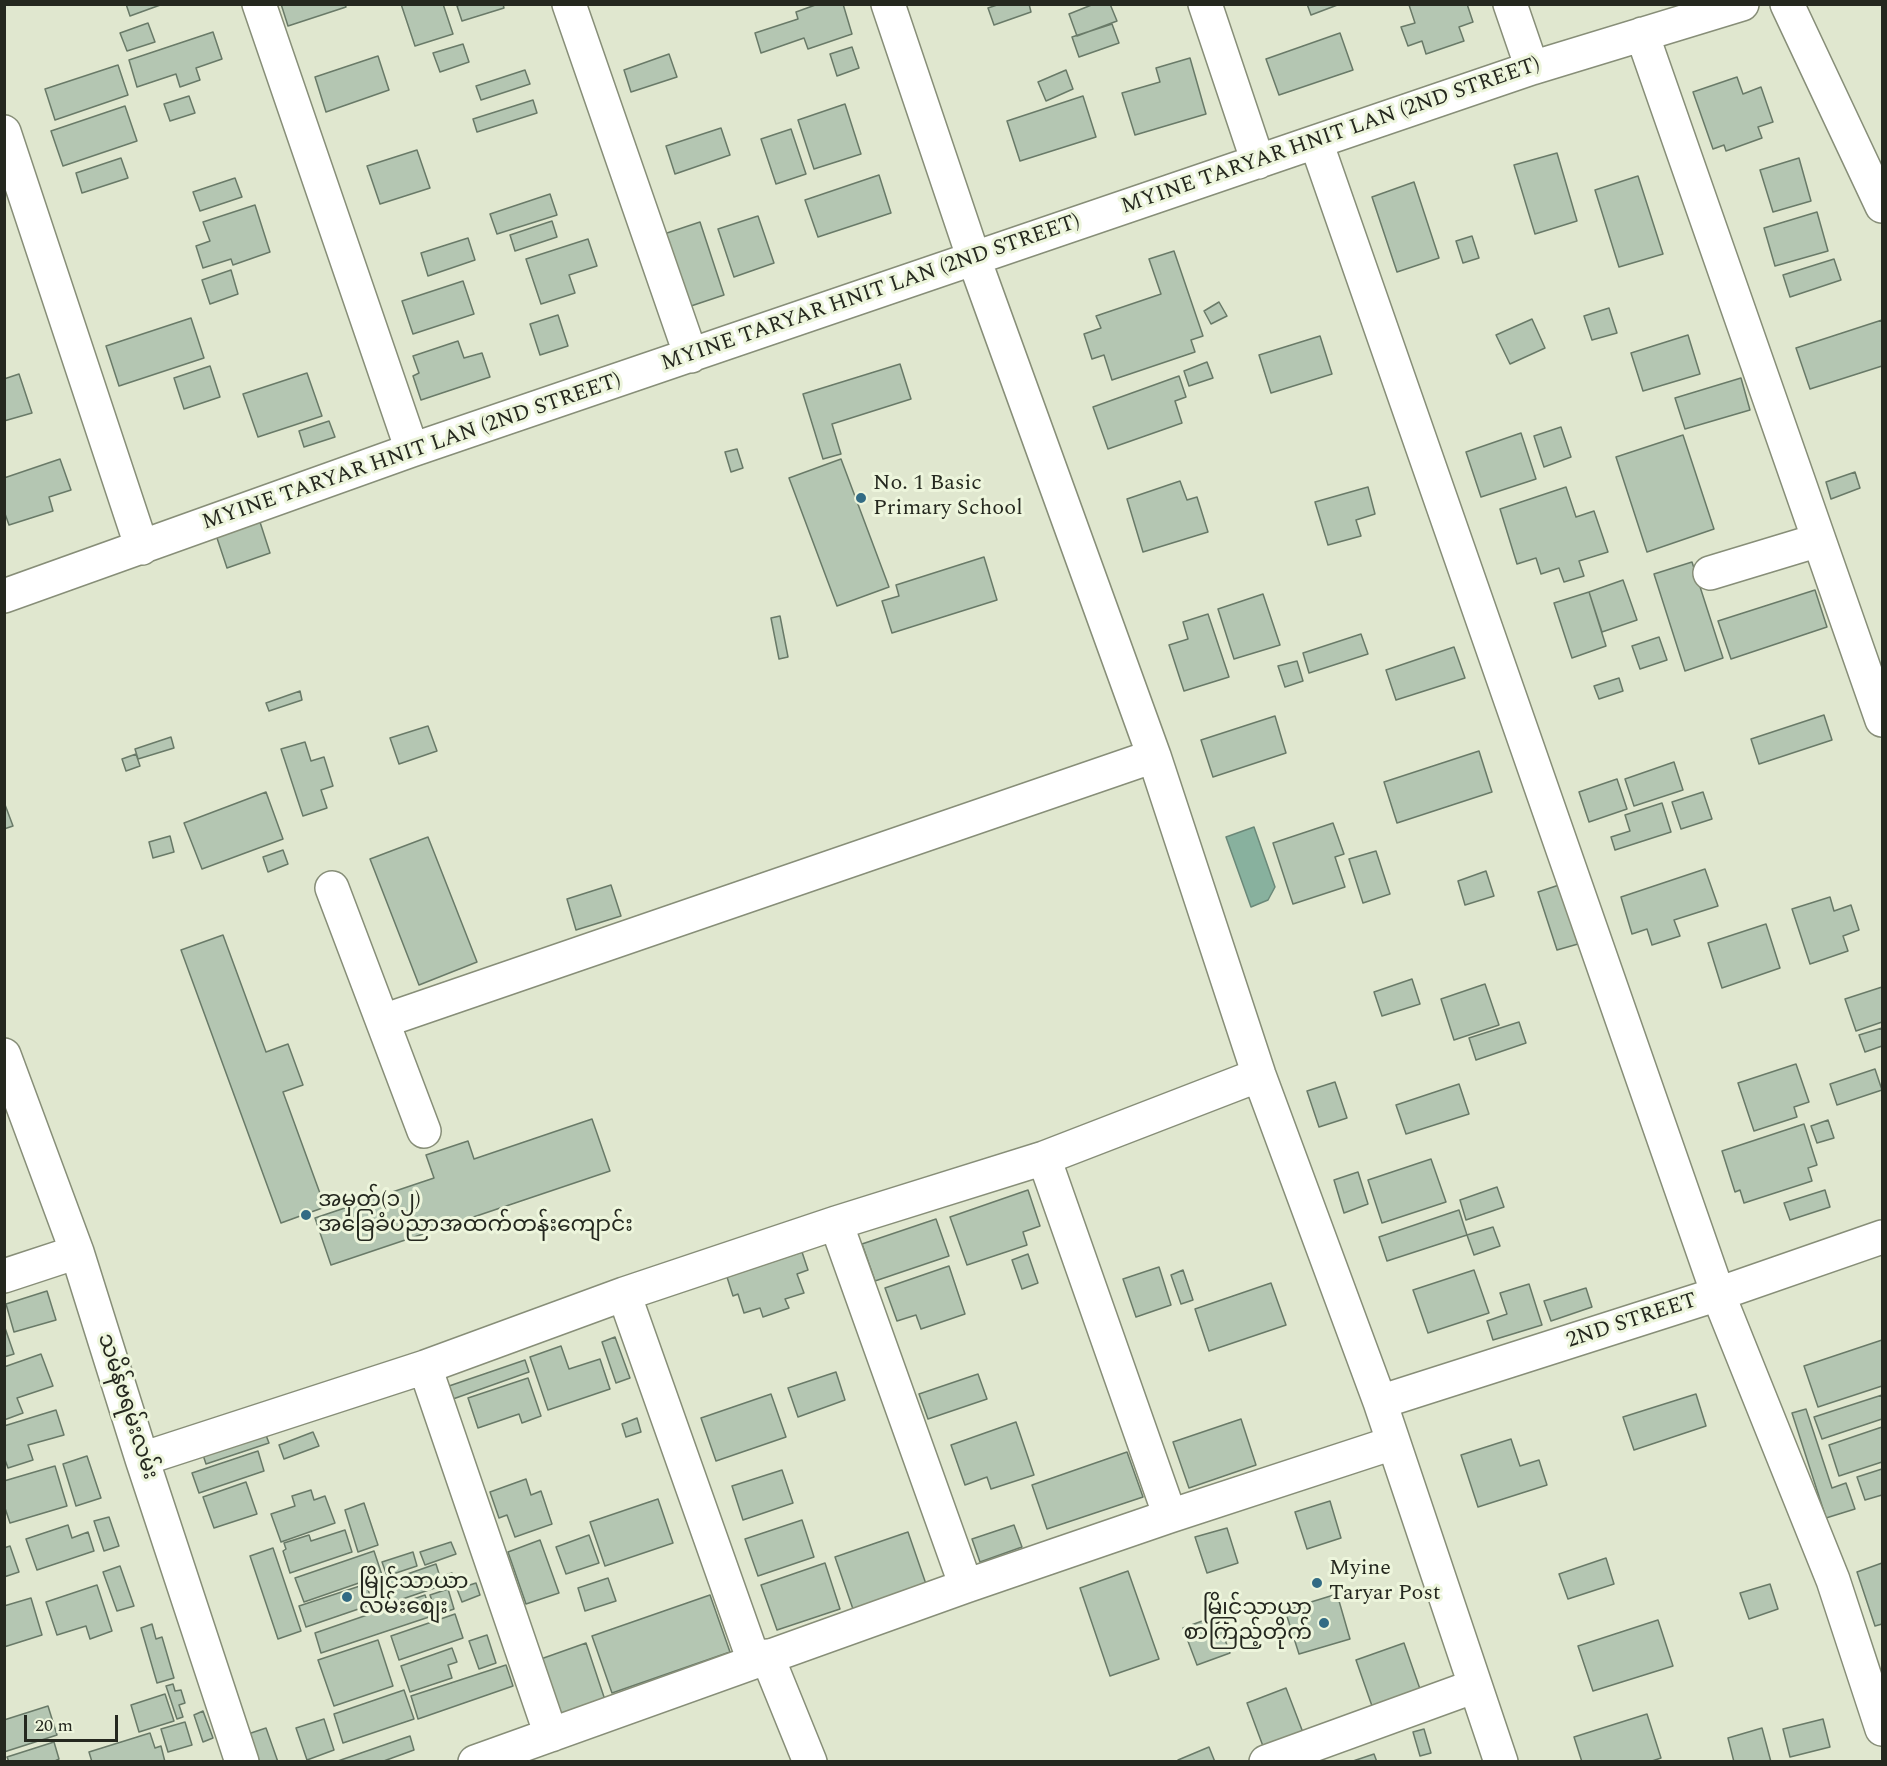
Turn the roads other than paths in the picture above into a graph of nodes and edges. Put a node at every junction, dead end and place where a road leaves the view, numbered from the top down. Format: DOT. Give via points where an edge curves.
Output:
graph roads {
  1 [pos="259,4"];
  2 [pos="569,4"];
  3 [pos="888,4"];
  4 [pos="1205,4"];
  5 [pos="1510,4"];
  6 [pos="1742,4"];
  7 [pos="1787,4"];
  8 [pos="1642,34"];
  9 [pos="1532,68"];
  10 [pos="4,132"];
  11 [pos="1316,142"];
  12 [pos="1258,162"];
  13 [pos="1882,206"];
  14 [pos="974,259"];
  15 [pos="691,356"];
  16 [pos="412,450"];
  17 [pos="1819,540"];
  18 [pos="142,548"];
  19 [pos="1710,573"];
  20 [pos="4,596"];
  21 [pos="1882,720"];
  22 [pos="1154,756"];
  23 [pos="332,888"];
  24 [pos="382,1021"];
  25 [pos="4,1055"];
  26 [pos="1259,1076"];
  27 [pos="424,1131"];
  28 [pos="1044,1158"];
  29 [pos="836,1223"];
  30 [pos="1882,1237"];
  31 [pos="77,1252"];
  32 [pos="4,1276"];
  33 [pos="624,1294"];
  34 [pos="1718,1294"];
  35 [pos="425,1367"];
  36 [pos="1380,1402"];
  37 [pos="1393,1443"];
  38 [pos="142,1459"];
  39 [pos="1170,1516"];
  40 [pos="966,1586"];
  41 [pos="761,1659"];
  42 [pos="1475,1686"];
  43 [pos="1882,1729"];
  44 [pos="551,1735"];
  45 [pos="242,1761"];
  46 [pos="475,1761"];
  47 [pos="810,1761"];
  48 [pos="1266,1761"];
  49 [pos="1500,1761"];
  1 -- 16 [label="street"];
  2 -- 15 [label="street"];
  3 -- 14 [label="street"];
  4 -- 12 [label="street"];
  5 -- 9 [label="street"];
  6 -- 8 [label="street, MYINE TARYAR HNIT LAN (2ND STREET)"];
  7 -- 13 [label="street"];
  8 -- 9 [label="street, MYINE TARYAR HNIT LAN (2ND STREET)"];
  8 -- 17 [label="street"];
  9 -- 11 [label="street, MYINE TARYAR HNIT LAN (2ND STREET)"];
  10 -- 18 [label="street"];
  11 -- 12 [label="street, MYINE TARYAR HNIT LAN (2ND STREET)"];
  11 -- 34 [label="street"];
  12 -- 14 [label="street, MYINE TARYAR HNIT LAN (2ND STREET)"];
  14 -- 15 [label="street, MYINE TARYAR HNIT LAN (2ND STREET)"];
  14 -- 22 [label="street"];
  15 -- 16 [label="street, MYINE TARYAR HNIT LAN (2ND STREET)"];
  16 -- 18 [label="street, MYINE TARYAR HNIT LAN (2ND STREET)"];
  17 -- 19 [label="street"];
  17 -- 21 [label="street"];
  18 -- 20 [label="street, MYINE TARYAR HNIT LAN (2ND STREET)"];
  22 -- 24 [label="street"];
  22 -- 26 [label="street"];
  23 -- 24 [label="street"];
  24 -- 27 [label="street"];
  25 -- 31 [label="street, သမိန်ဗရမ်းလမ်း"];
  26 -- 28 [label="street"];
  26 -- 36 [label="street"];
  28 -- 29 [label="street"];
  28 -- 39 [label="street"];
  29 -- 33 [label="street"];
  29 -- 40 [label="street"];
  30 -- 34 [label="street, 2ND STREET"];
  31 -- 32 [label="street"];
  31 -- 38 [label="street, သမိန်ဗရမ်းလမ်း"];
  33 -- 35 [label="street"];
  33 -- 41 [label="street"];
  34 -- 36 [label="street, 2ND STREET"];
  34 -- 43 [label="street" via="1833,1580"];
  35 -- 38 [label="street"];
  35 -- 44 [label="street"];
  36 -- 37 [label="street"];
  37 -- 39 [label="street"];
  37 -- 42 [label="street"];
  38 -- 45 [label="street, သမိန်ဗရမ်းလမ်း"];
  39 -- 40 [label="street"];
  40 -- 41 [label="street"];
  41 -- 44 [label="street"];
  41 -- 47 [label="street"];
  42 -- 48 [label="street"];
  42 -- 49 [label="street"];
  44 -- 46 [label="street"];
}
